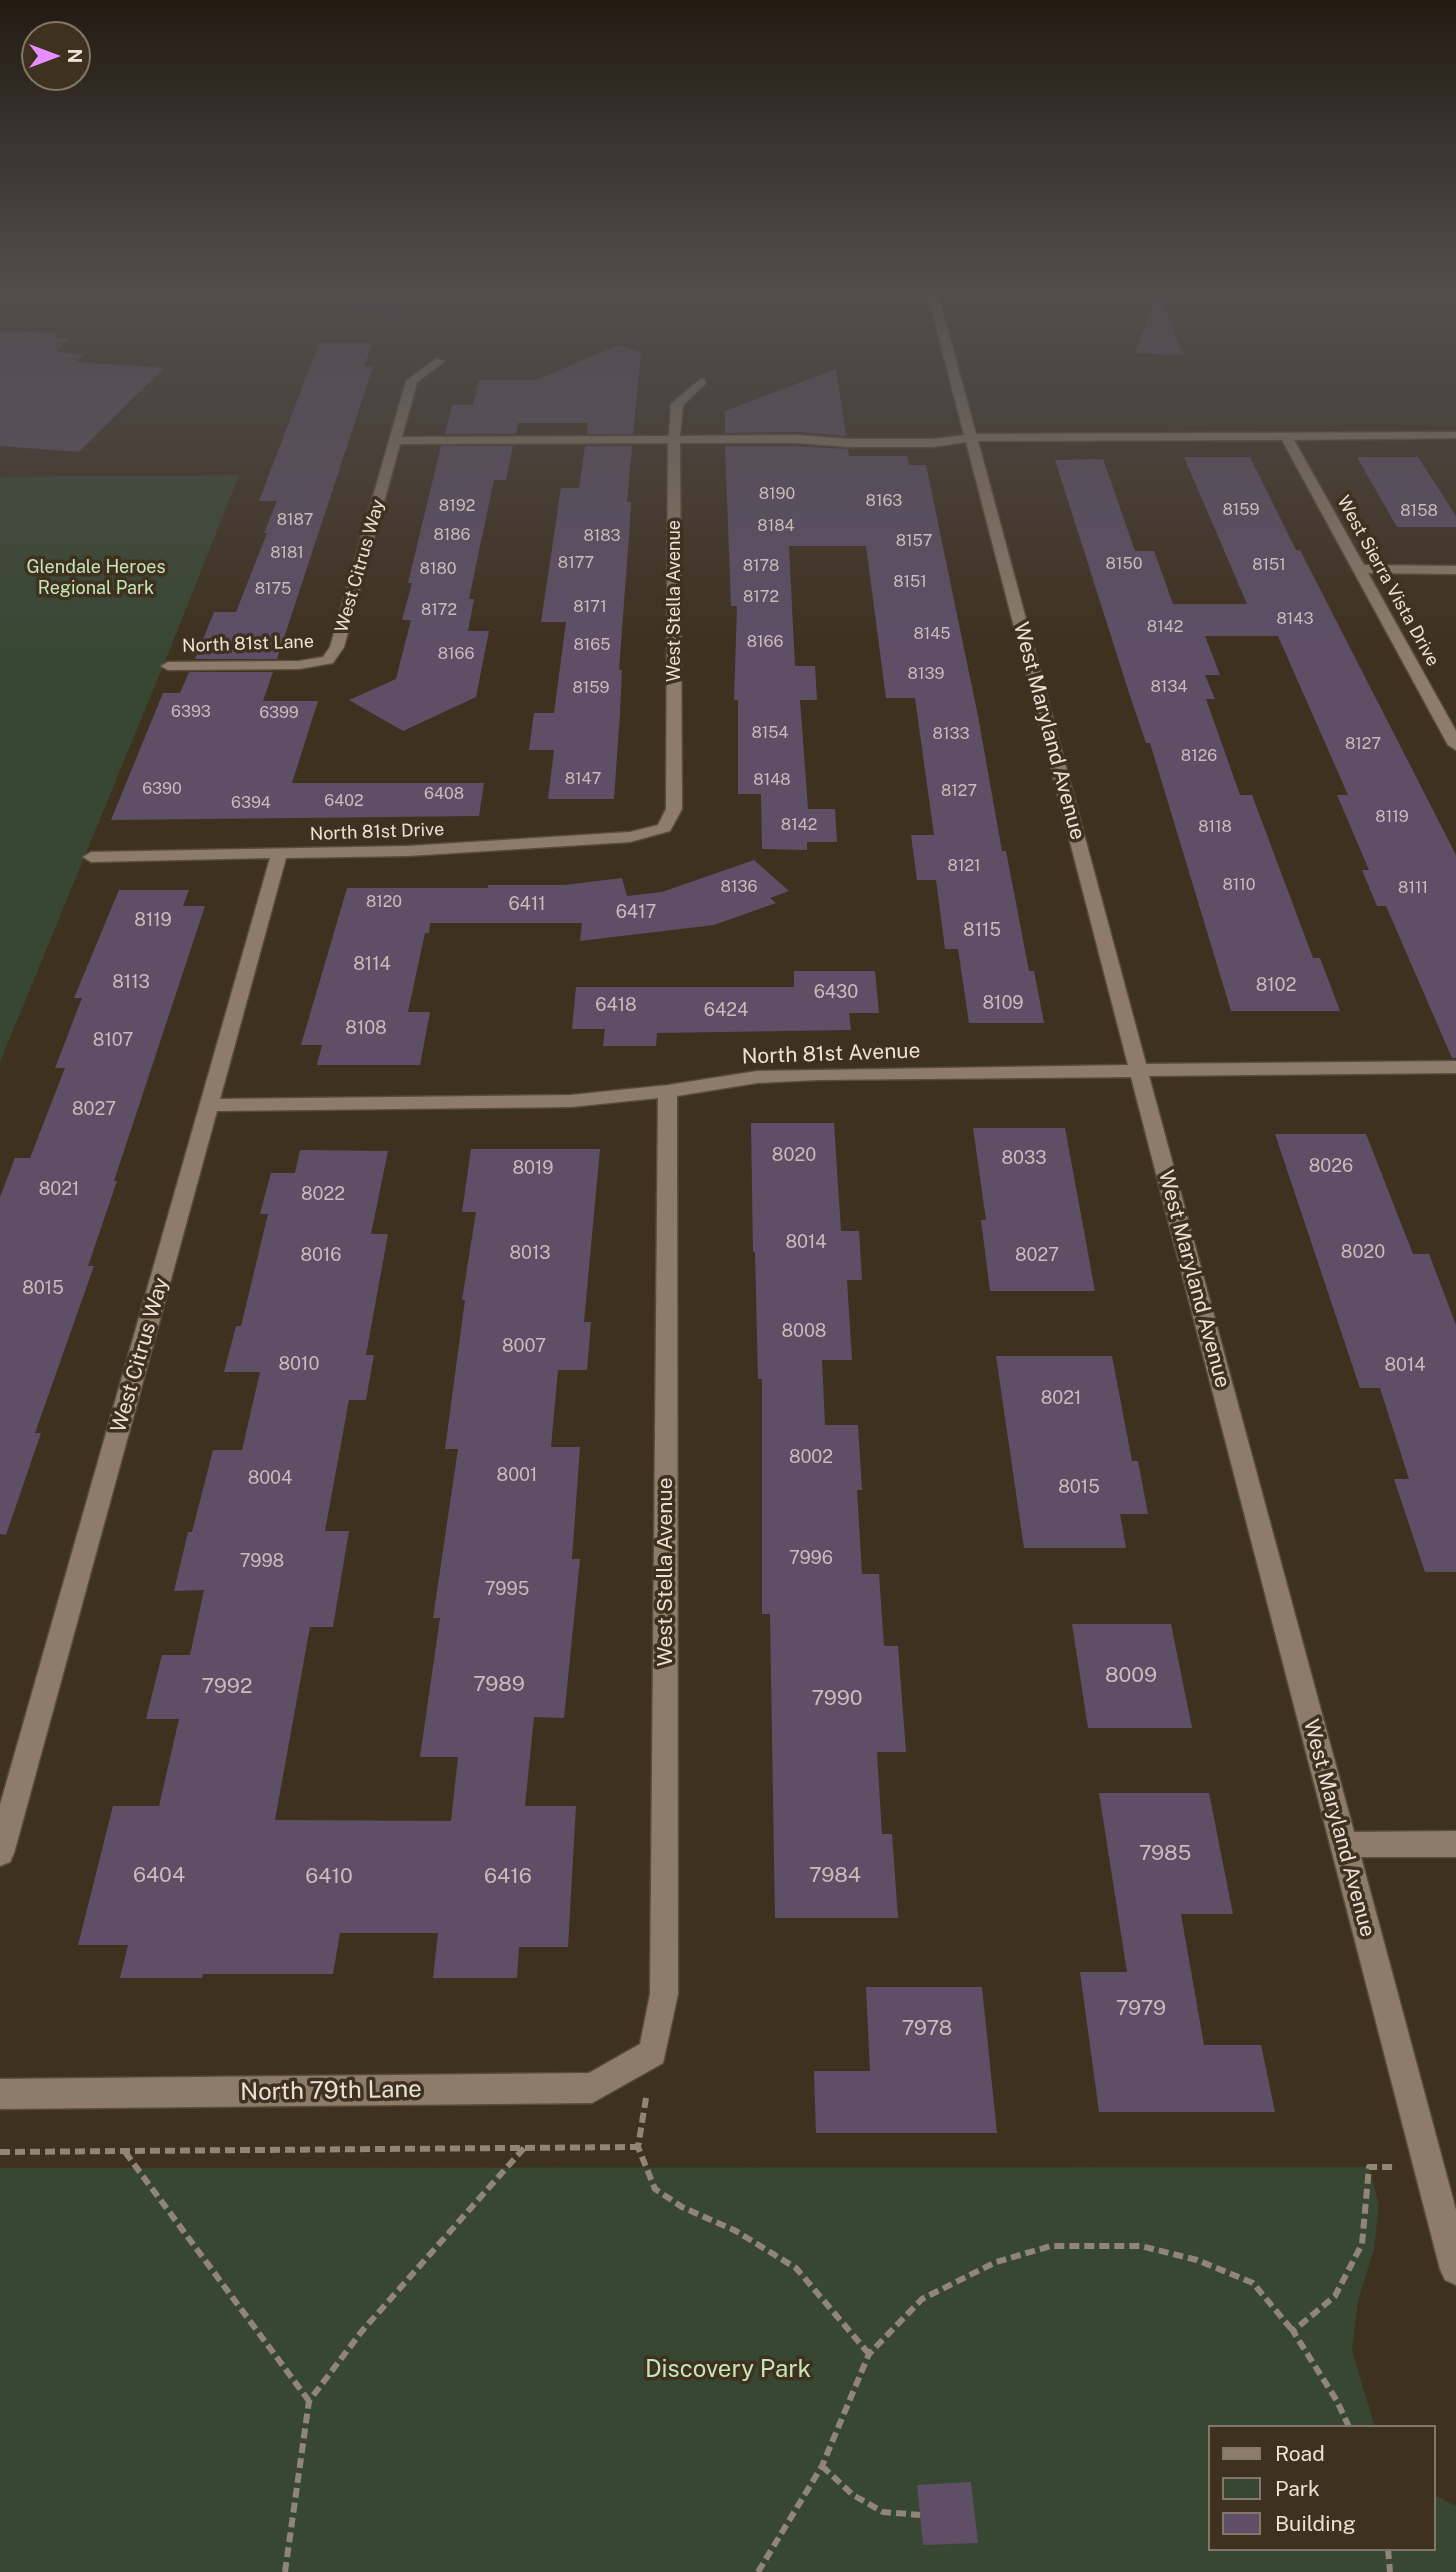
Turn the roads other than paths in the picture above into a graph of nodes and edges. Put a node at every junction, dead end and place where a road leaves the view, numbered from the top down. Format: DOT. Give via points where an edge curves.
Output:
graph roads {
  1 [pos="403,411"];
  2 [pos="676,411"];
  3 [pos="965,411"];
  4 [pos="1456,435"];
  5 [pos="1286,436"];
  6 [pos="972,438"];
  7 [pos="395,441"];
  8 [pos="674,441"];
  9 [pos="1360,569"];
  10 [pos="1456,570"];
  11 [pos="328,660"];
  12 [pos="168,666"];
  13 [pos="1456,745"];
  14 [pos="664,828"];
  15 [pos="279,855"];
  16 [pos="90,857"];
  17 [pos="1456,1066"];
  18 [pos="1139,1070"];
  19 [pos="668,1091"];
  20 [pos="209,1105"];
  21 [pos="1456,1844"];
  22 [pos="1344,1845"];
  23 [pos="0,1853"];
  24 [pos="653,2053"];
  25 [pos="0,2094"];
  26 [pos="1456,2269"];
  1 -- 7 [label="street, West Citrus Way"];
  2 -- 8 [label="street, West Stella Avenue"];
  3 -- 6 [label="street, West Maryland Avenue"];
  4 -- 5 [label="street"];
  5 -- 6 [label="street"];
  5 -- 9 [label="street, West Sierra Vista Drive"];
  6 -- 8 [label="street" via="933,443"];
  6 -- 18 [label="street, West Maryland Avenue"];
  7 -- 8 [label="street"];
  7 -- 11 [label="street, West Citrus Way" via="337,647"];
  8 -- 14 [label="street, West Stella Avenue" via="674,809"];
  9 -- 10 [label="street"];
  9 -- 13 [label="street, West Sierra Vista Drive"];
  11 -- 12 [label="street, North 81st Lane" via="299,665"];
  14 -- 15 [label="street, North 81st Drive" via="630,837"];
  15 -- 16 [label="street, North 81st Drive"];
  15 -- 20 [label="street, West Citrus Way"];
  17 -- 18 [label="street, North 81st Avenue"];
  18 -- 19 [label="street, North 81st Avenue" via="817,1074 757,1077"];
  18 -- 22 [label="street, West Maryland Avenue"];
  19 -- 20 [label="street, North 81st Avenue" via="571,1101"];
  19 -- 24 [label="street, West Stella Avenue" via="664,1994"];
  20 -- 23 [label="street, West Citrus Way"];
  21 -- 22 [label="street"];
  22 -- 26 [label="street, West Maryland Avenue"];
  24 -- 25 [label="street, North 79th Lane" via="592,2088"];
}
